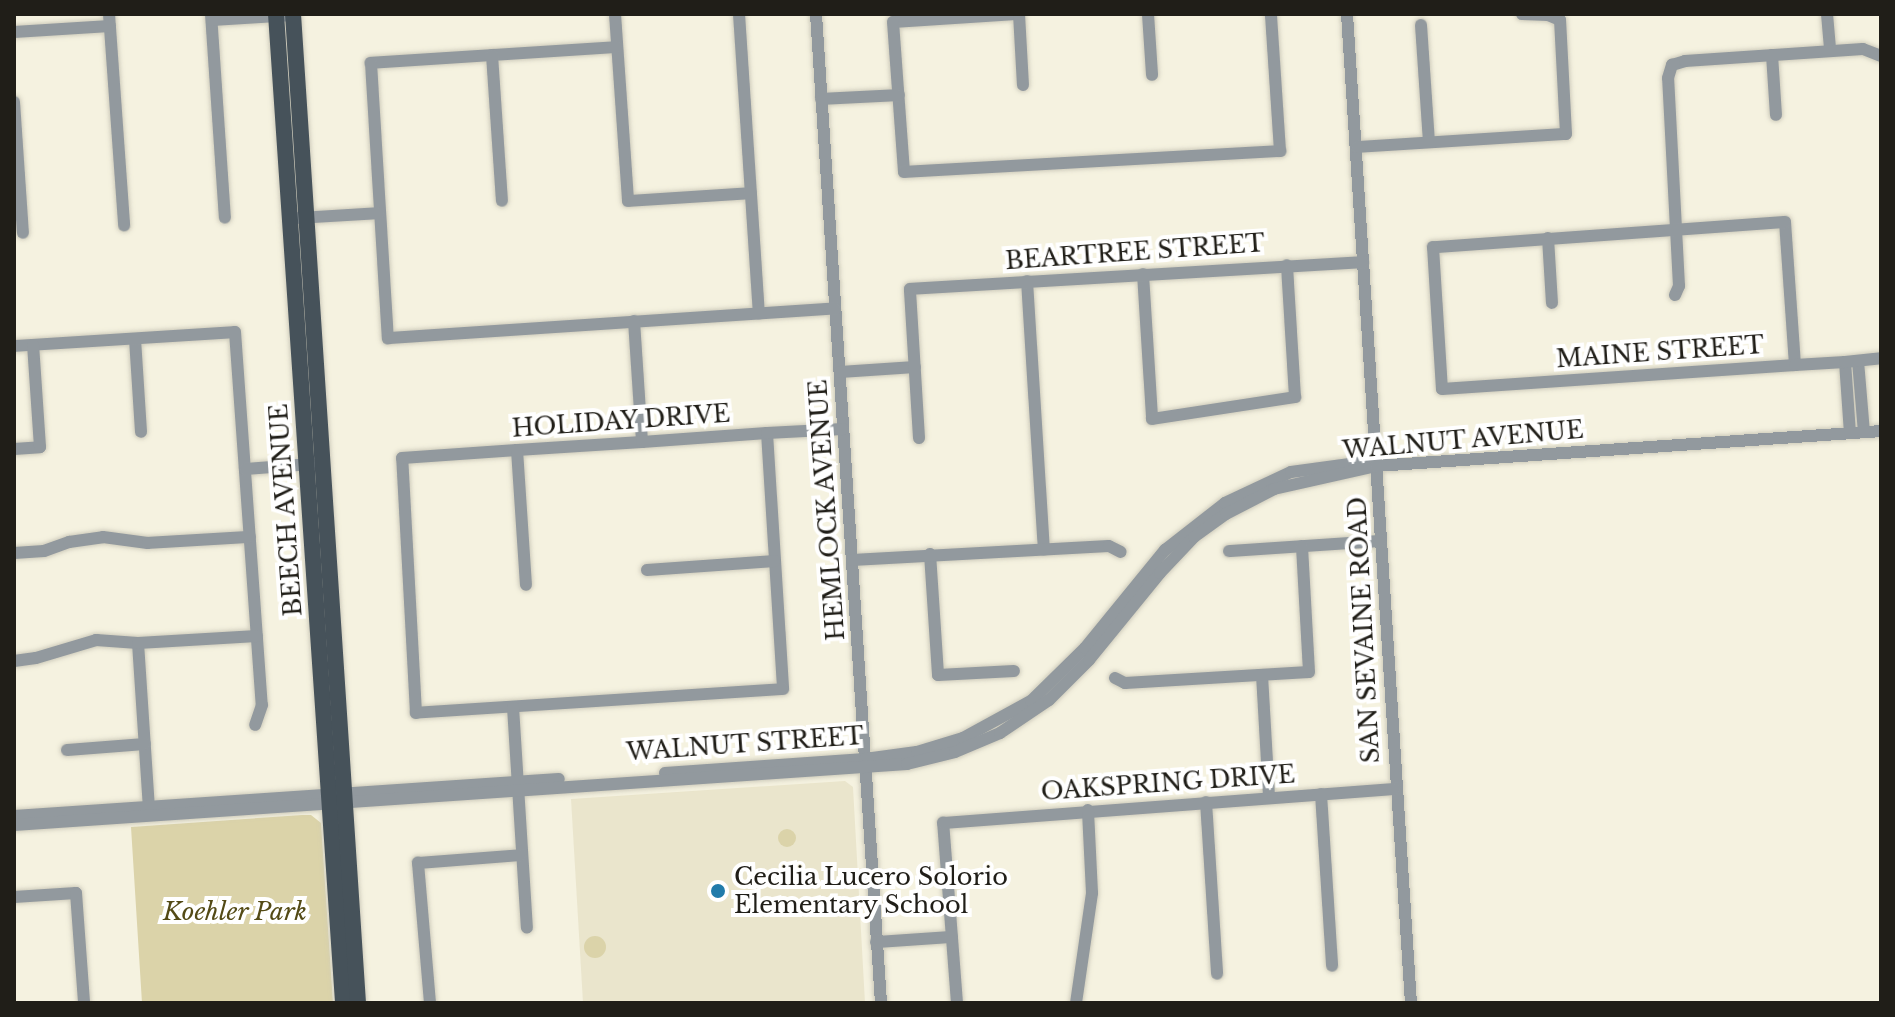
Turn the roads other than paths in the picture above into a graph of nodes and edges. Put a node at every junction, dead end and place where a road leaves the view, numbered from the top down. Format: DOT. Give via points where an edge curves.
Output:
graph roads {
  1 [pos="615,14"];
  2 [pos="739,14"];
  3 [pos="816,14"];
  4 [pos="1017,14"];
  5 [pos="1148,14"];
  6 [pos="1271,14"];
  7 [pos="1347,14"];
  8 [pos="1522,14"];
  9 [pos="1827,14"];
  10 [pos="285,15"];
  11 [pos="212,17"];
  12 [pos="109,20"];
  13 [pos="1421,25"];
  14 [pos="14,32"];
  15 [pos="617,47"];
  16 [pos="1830,51"];
  17 [pos="1880,54"];
  18 [pos="492,55"];
  19 [pos="1772,55"];
  20 [pos="1152,75"];
  21 [pos="1023,85"];
  22 [pos="899,95"];
  23 [pos="821,99"];
  24 [pos="14,102"];
  25 [pos="1776,115"];
  26 [pos="1429,142"];
  27 [pos="1357,147"];
  28 [pos="751,193"];
  29 [pos="502,201"];
  30 [pos="379,213"];
  31 [pos="225,218"];
  32 [pos="298,218"];
  33 [pos="124,225"];
  34 [pos="1678,229"];
  35 [pos="23,233"];
  36 [pos="1548,238"];
  37 [pos="1363,262"];
  38 [pos="1287,265"];
  39 [pos="1143,274"];
  40 [pos="1027,281"];
  41 [pos="1675,295"];
  42 [pos="1552,303"];
  43 [pos="835,308"];
  44 [pos="759,313"];
  45 [pos="634,321"];
  46 [pos="135,339"];
  47 [pos="33,345"];
  48 [pos="14,346"];
  49 [pos="1881,358"];
  50 [pos="1852,361"];
  51 [pos="1795,365"];
  52 [pos="915,367"];
  53 [pos="840,372"];
  54 [pos="843,429"];
  55 [pos="1881,431"];
  56 [pos="141,432"];
  57 [pos="1864,432"];
  58 [pos="767,433"];
  59 [pos="1850,433"];
  60 [pos="919,438"];
  61 [pos="642,442"];
  62 [pos="14,449"];
  63 [pos="517,450"];
  64 [pos="315,464"];
  65 [pos="1376,466"];
  66 [pos="245,469"];
  67 [pos="250,537"];
  68 [pos="1381,541"];
  69 [pos="1302,546"];
  70 [pos="1044,549"];
  71 [pos="1229,551"];
  72 [pos="1121,552"];
  73 [pos="14,553"];
  74 [pos="930,554"];
  75 [pos="852,560"];
  76 [pos="775,561"];
  77 [pos="647,570"];
  78 [pos="526,585"];
  79 [pos="257,636"];
  80 [pos="138,643"];
  81 [pos="14,661"];
  82 [pos="1014,671"];
  83 [pos="1262,675"];
  84 [pos="1115,678"];
  85 [pos="513,707"];
  86 [pos="255,725"];
  87 [pos="145,744"];
  88 [pos="67,750"];
  89 [pos="866,764"];
  90 [pos="516,786"];
  91 [pos="1395,789"];
  92 [pos="1321,794"];
  93 [pos="336,796"];
  94 [pos="1269,797"];
  95 [pos="1206,802"];
  96 [pos="149,807"];
  97 [pos="1088,810"];
  98 [pos="14,816"];
  99 [pos="14,825"];
  100 [pos="521,855"];
  101 [pos="14,897"];
  102 [pos="527,928"];
  103 [pos="952,937"];
  104 [pos="876,942"];
  105 [pos="1332,966"];
  106 [pos="1217,974"];
  107 [pos="84,1003"];
  108 [pos="343,1003"];
  109 [pos="358,1003"];
  110 [pos="430,1003"];
  111 [pos="881,1003"];
  112 [pos="957,1003"];
  113 [pos="1076,1003"];
  114 [pos="1411,1003"];
  1 -- 15 [label="street"];
  2 -- 28 [label="street"];
  3 -- 23 [label="street, HEMLOCK AVENUE"];
  4 -- 21 [label="street"];
  4 -- 22 [label="street" via="893,22"];
  5 -- 20 [label="street"];
  6 -- 22 [label="street" via="1280,151 904,172"];
  7 -- 27 [label="street, SAN SEVAINE ROAD"];
  8 -- 26 [label="street" via="1560,20 1566,134"];
  9 -- 16 [label="street"];
  10 -- 11 [label="street"];
  10 -- 32 [label="main road, BEECH AVENUE"];
  11 -- 31 [label="street"];
  12 -- 14 [label="street"];
  12 -- 33 [label="street"];
  13 -- 26 [label="street"];
  15 -- 18 [label="street"];
  15 -- 28 [label="street" via="628,201"];
  16 -- 17 [label="street" via="1869,49"];
  16 -- 19 [label="street"];
  18 -- 29 [label="street"];
  18 -- 30 [label="street" via="371,63"];
  19 -- 25 [label="street"];
  19 -- 34 [label="street" via="1672,65 1668,78"];
  22 -- 23 [label="street"];
  23 -- 43 [label="street, HEMLOCK AVENUE"];
  24 -- 35 [label="street"];
  26 -- 27 [label="street"];
  27 -- 37 [label="street, SAN SEVAINE ROAD"];
  28 -- 44 [label="street"];
  30 -- 32 [label="street"];
  30 -- 45 [label="street" via="388,338"];
  32 -- 64 [label="main road, BEECH AVENUE"];
  34 -- 36 [label="street"];
  34 -- 41 [label="street"];
  34 -- 51 [label="street" via="1785,222"];
  36 -- 42 [label="street"];
  36 -- 51 [label="street, MAINE STREET" via="1433,247 1442,389"];
  37 -- 38 [label="street, BEARTREE STREET"];
  37 -- 65 [label="street, SAN SEVAINE ROAD"];
  38 -- 39 [label="street, BEARTREE STREET"];
  38 -- 39 [label="street" via="1295,397 1152,419"];
  39 -- 40 [label="street, BEARTREE STREET"];
  40 -- 52 [label="street, BEARTREE STREET" via="910,289"];
  40 -- 70 [label="street"];
  43 -- 44 [label="street"];
  43 -- 53 [label="street, HEMLOCK AVENUE"];
  44 -- 45 [label="street"];
  45 -- 61 [label="street"];
  46 -- 47 [label="street"];
  46 -- 56 [label="street"];
  46 -- 66 [label="street" via="235,332"];
  47 -- 48 [label="street"];
  47 -- 62 [label="street" via="40,447"];
  49 -- 50 [label="street, MAINE STREET"];
  50 -- 51 [label="street, MAINE STREET"];
  50 -- 57 [label="street"];
  50 -- 59 [label="street"];
  52 -- 53 [label="street"];
  52 -- 60 [label="street"];
  53 -- 54 [label="street, HEMLOCK AVENUE"];
  54 -- 58 [label="street, HOLIDAY DRIVE"];
  54 -- 75 [label="street, HEMLOCK AVENUE"];
  55 -- 57 [label="street, WALNUT AVENUE"];
  57 -- 59 [label="street, WALNUT AVENUE"];
  58 -- 61 [label="street, HOLIDAY DRIVE"];
  58 -- 76 [label="street"];
  59 -- 65 [label="street, WALNUT AVENUE"];
  61 -- 63 [label="street, HOLIDAY DRIVE"];
  63 -- 78 [label="street"];
  63 -- 85 [label="street, HOLIDAY DRIVE" via="402,458 416,713"];
  64 -- 66 [label="street"];
  64 -- 93 [label="main road, BEECH AVENUE"];
  65 -- 68 [label="street, SAN SEVAINE ROAD"];
  65 -- 89 [label="street, WALNUT AVENUE" via="1274,489 1210,526 1172,559 1068,683 1000,733 955,752"];
  66 -- 67 [label="street"];
  67 -- 73 [label="street" via="148,543 103,537"];
  67 -- 79 [label="street"];
  68 -- 69 [label="street"];
  68 -- 91 [label="street, SAN SEVAINE ROAD"];
  69 -- 71 [label="street"];
  69 -- 83 [label="street" via="1309,672"];
  70 -- 72 [label="street" via="1109,546"];
  70 -- 74 [label="street"];
  74 -- 75 [label="street"];
  74 -- 82 [label="street" via="938,675"];
  75 -- 89 [label="street, HEMLOCK AVENUE"];
  76 -- 77 [label="street"];
  76 -- 85 [label="street" via="783,689"];
  79 -- 80 [label="street"];
  79 -- 86 [label="street" via="262,705"];
  80 -- 81 [label="street" via="80,642"];
  80 -- 87 [label="street"];
  83 -- 84 [label="street" via="1125,683"];
  83 -- 94 [label="street"];
  85 -- 90 [label="street"];
  87 -- 88 [label="street"];
  87 -- 96 [label="street"];
  89 -- 90 [label="street, WALNUT STREET"];
  89 -- 104 [label="street, HEMLOCK AVENUE"];
  90 -- 93 [label="street, WALNUT STREET"];
  90 -- 100 [label="street"];
  91 -- 92 [label="street, OAKSPRING DRIVE"];
  91 -- 114 [label="street, SAN SEVAINE ROAD"];
  92 -- 94 [label="street, OAKSPRING DRIVE"];
  92 -- 105 [label="street"];
  93 -- 96 [label="street, WALNUT STREET"];
  93 -- 99 [label="street, WALNUT STREET"];
  93 -- 108 [label="main road, BEECH AVENUE"];
  93 -- 109 [label="main road, BEECH AVENUE"];
  94 -- 95 [label="street, OAKSPRING DRIVE"];
  95 -- 97 [label="street, OAKSPRING DRIVE"];
  95 -- 106 [label="street"];
  96 -- 98 [label="street, WALNUT STREET"];
  97 -- 103 [label="street, OAKSPRING DRIVE" via="943,823"];
  97 -- 113 [label="street" via="1092,893"];
  100 -- 102 [label="street"];
  100 -- 110 [label="street" via="418,863"];
  101 -- 107 [label="street" via="76,893"];
  103 -- 104 [label="street"];
  103 -- 112 [label="street"];
  104 -- 111 [label="street, HEMLOCK AVENUE"];
}
